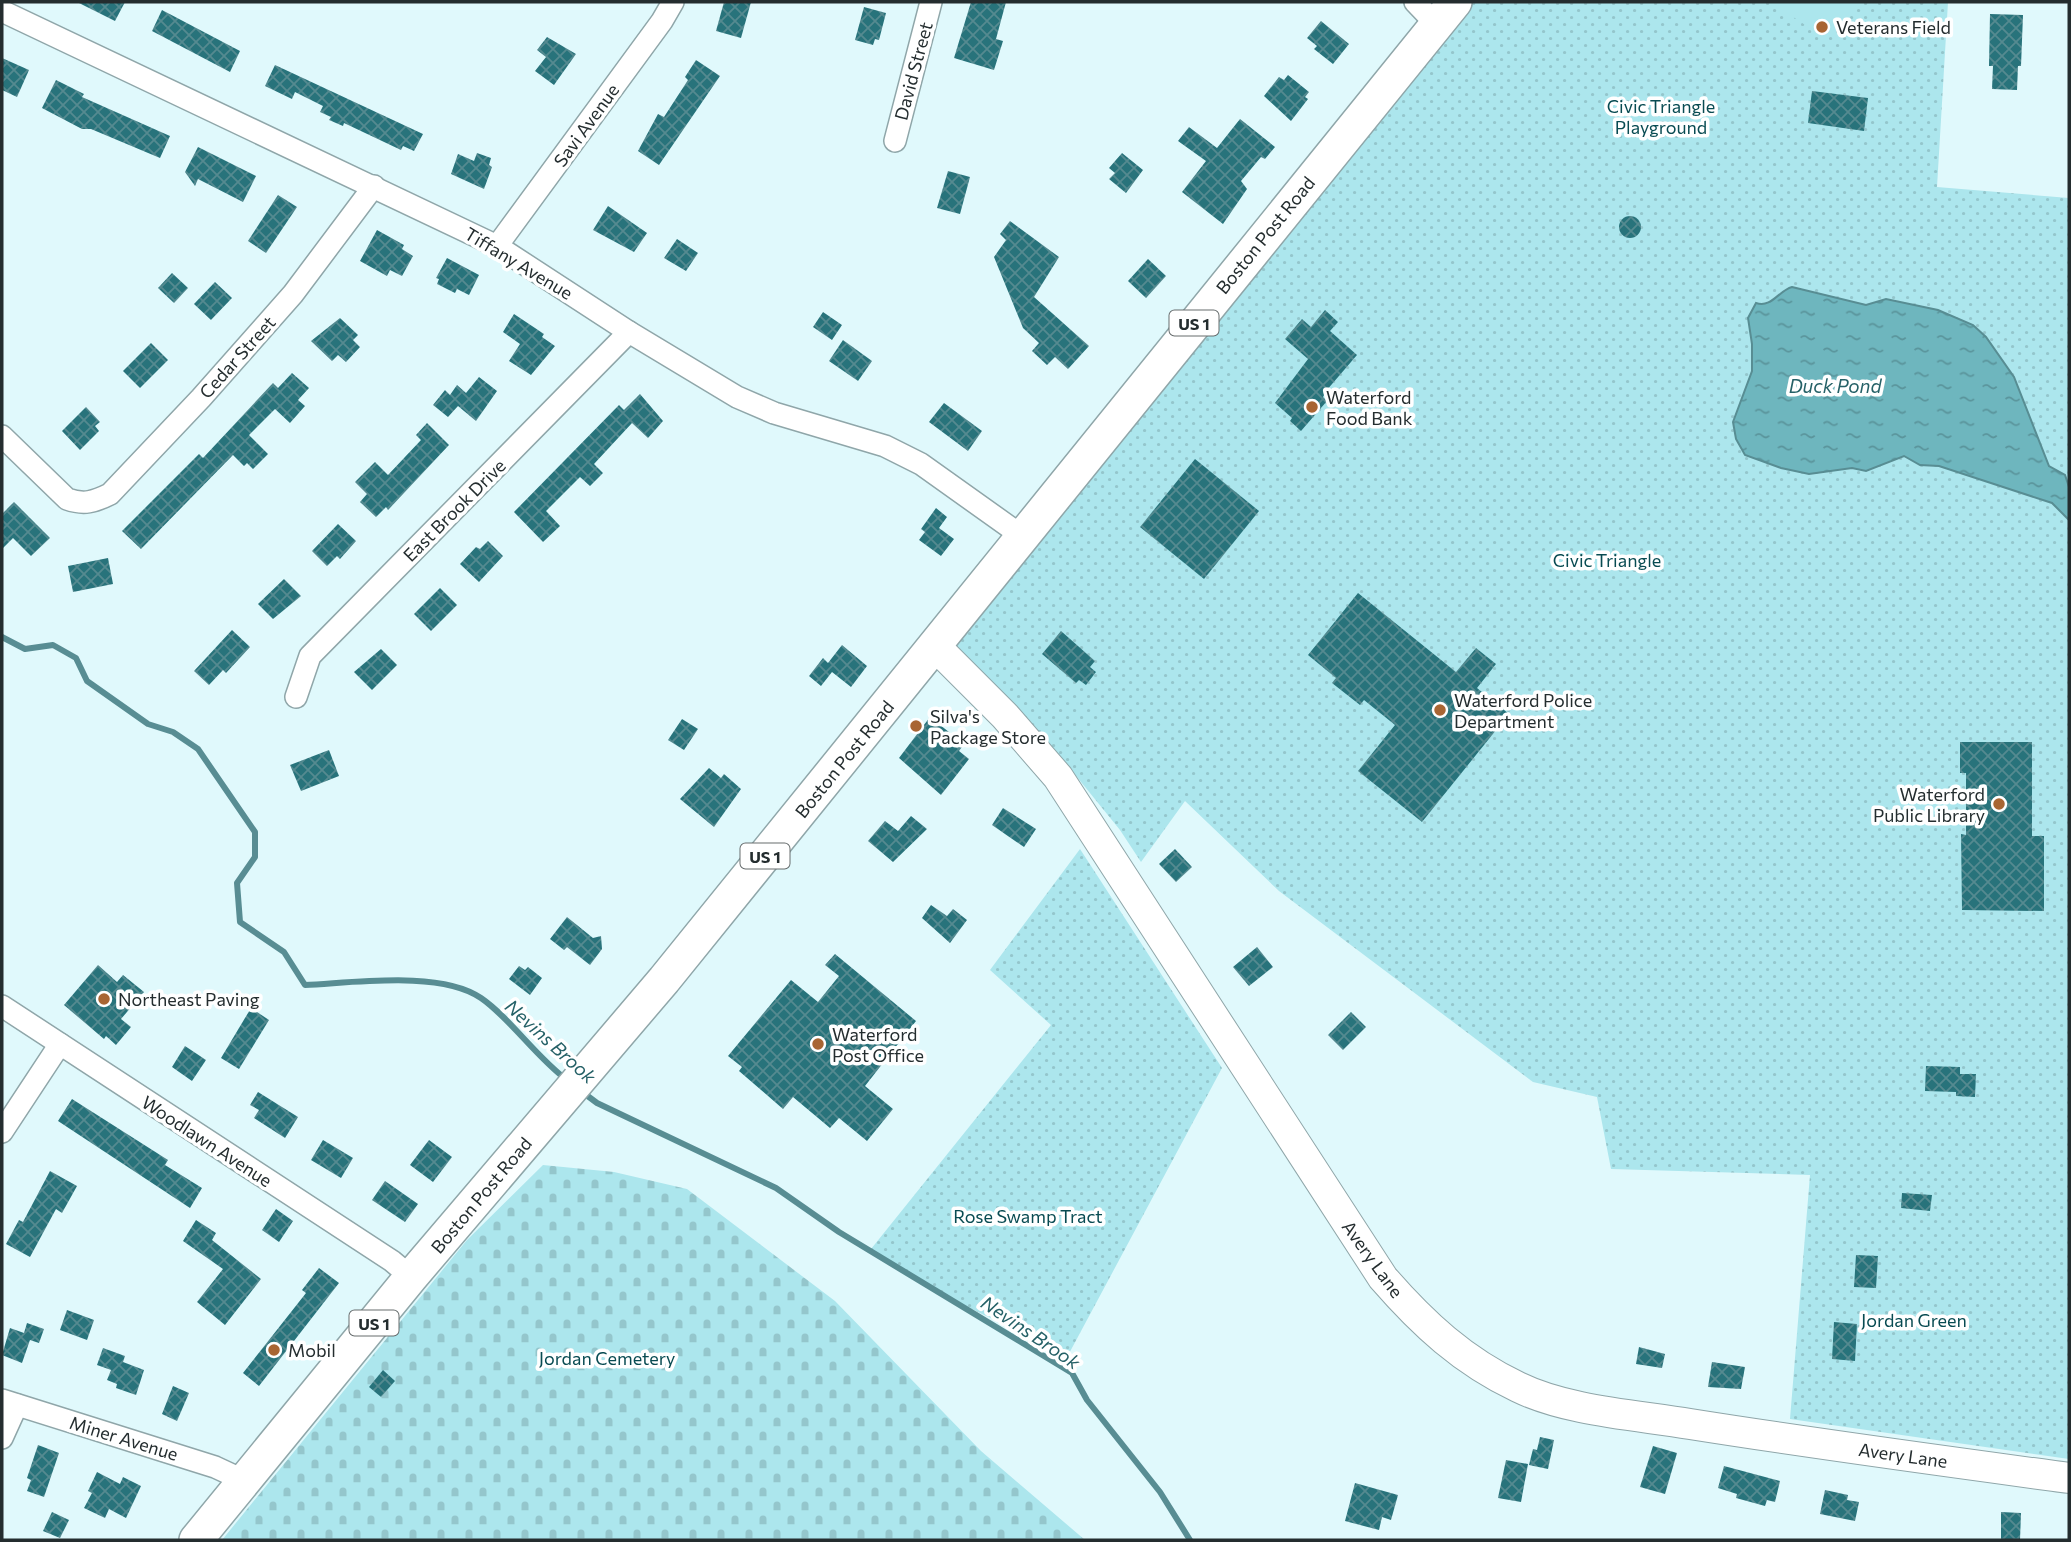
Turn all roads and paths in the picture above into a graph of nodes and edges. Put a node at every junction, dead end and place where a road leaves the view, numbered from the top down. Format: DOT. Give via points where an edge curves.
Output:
graph roads {
  1 [pos="673,2"];
  2 [pos="931,2"];
  3 [pos="1435,9"];
  4 [pos="2,11"];
  5 [pos="895,141"];
  6 [pos="374,186"];
  7 [pos="497,246"];
  8 [pos="629,332"];
  9 [pos="2,436"];
  10 [pos="1022,536"];
  11 [pos="935,646"];
  12 [pos="296,698"];
  13 [pos="2,1006"];
  14 [pos="60,1044"];
  15 [pos="2,1132"];
  16 [pos="411,1278"];
  17 [pos="9,1403"];
  18 [pos="2,1438"];
  19 [pos="2069,1478"];
  20 [pos="245,1481"];
  21 [pos="196,1540"];
  1 -- 7 [label="street, Savi Avenue"];
  2 -- 5 [label="street, David Street"];
  3 -- 10 [label="main road, Boston Post Road / US 1"];
  4 -- 6 [label="street, Tiffany Avenue"];
  6 -- 7 [label="street, Tiffany Avenue"];
  6 -- 9 [label="street, Cedar Street" via="293,294 110,494 79,503 55,491"];
  7 -- 8 [label="street, Tiffany Avenue"];
  8 -- 10 [label="street, Tiffany Avenue" via="737,397 774,413 885,446 921,464"];
  8 -- 12 [label="street, East Brook Drive" via="310,656"];
  10 -- 11 [label="main road, Boston Post Road / US 1"];
  11 -- 16 [label="main road, Boston Post Road / US 1" via="664,980"];
  11 -- 19 [label="street, Avery Lane" via="1058,777 1383,1278 1424,1324 1468,1360 1521,1389 1583,1407"];
  13 -- 14 [label="street, Woodlawn Avenue"];
  14 -- 15 [label="street"];
  14 -- 16 [label="street, Woodlawn Avenue" via="392,1261"];
  16 -- 20 [label="main road, Boston Post Road / US 1"];
  17 -- 18 [label="street"];
  17 -- 20 [label="street, Miner Avenue" via="215,1467"];
  20 -- 21 [label="main road, Boston Post Road / US 1"];
}
